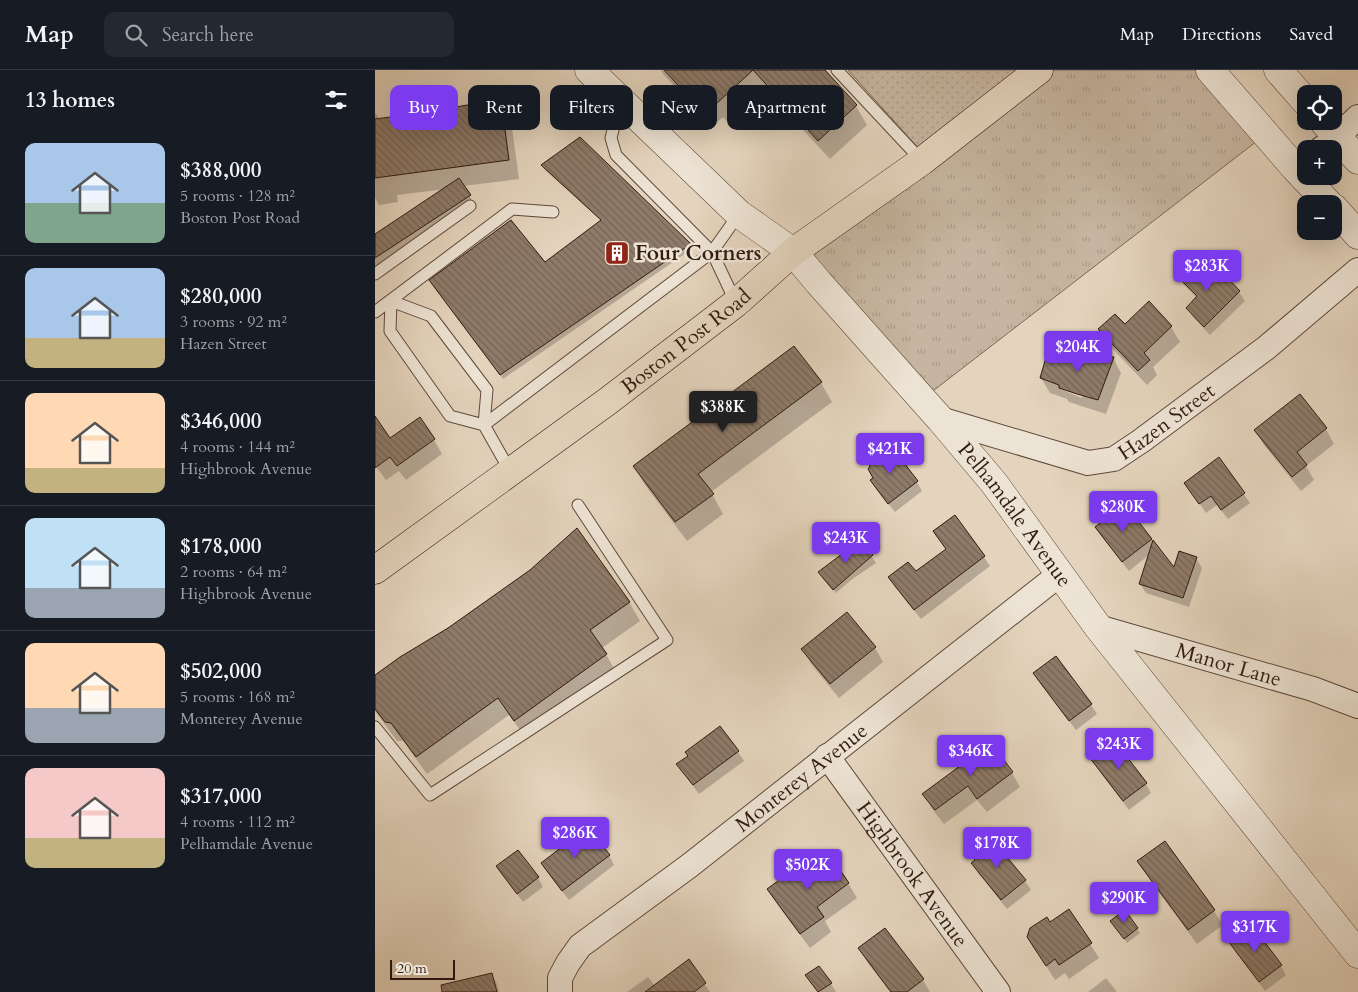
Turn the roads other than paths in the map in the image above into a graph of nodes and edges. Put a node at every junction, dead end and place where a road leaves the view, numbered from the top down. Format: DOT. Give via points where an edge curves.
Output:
graph roads {
  1 [pos="589,70"];
  2 [pos="837,70"];
  3 [pos="1039,70"];
  4 [pos="1210,70"];
  5 [pos="1278,70"];
  6 [pos="604,85"];
  7 [pos="1297,92"];
  8 [pos="633,113"];
  9 [pos="1358,117"];
  10 [pos="612,130"];
  11 [pos="1335,133"];
  12 [pos="1297,160"];
  13 [pos="1358,160"];
  14 [pos="922,161"];
  15 [pos="470,206"];
  16 [pos="553,212"];
  17 [pos="739,214"];
  18 [pos="1342,217"];
  19 [pos="1358,235"];
  20 [pos="712,252"];
  21 [pos="793,252"];
  22 [pos="1358,270"];
  23 [pos="375,274"];
  24 [pos="391,301"];
  25 [pos="736,303"];
  26 [pos="375,312"];
  27 [pos="940,419"];
  28 [pos="484,425"];
  29 [pos="510,472"];
  30 [pos="578,505"];
  31 [pos="375,570"];
  32 [pos="1060,574"];
  33 [pos="1098,627"];
  34 [pos="1358,706"];
  35 [pos="375,727"];
  36 [pos="827,756"];
  37 [pos="1358,954"];
  38 [pos="991,990"];
  39 [pos="560,992"];
  1 -- 6 [label="street, Pelhamdale Avenue"];
  2 -- 14 [label="lane"];
  3 -- 14 [label="main road, Boston Post Road"];
  4 -- 12 [label="street"];
  5 -- 7 [label="street"];
  8 -- 17 [label="street, Pelhamdale Avenue"];
  9 -- 11 [label="street"];
  10 -- 20 [label="lane" via="616,155"];
  11 -- 13 [label="street"];
  14 -- 21 [label="main road, Boston Post Road"];
  15 -- 23 [label="lane"];
  16 -- 24 [label="lane" via="512,209"];
  17 -- 20 [label="lane"];
  17 -- 21 [label="street, Pelhamdale Avenue"];
  18 -- 19 [label="street"];
  20 -- 25 [label="lane"];
  20 -- 28 [label="lane"];
  21 -- 25 [label="main road, Boston Post Road"];
  21 -- 27 [label="street, Pelhamdale Avenue"];
  22 -- 27 [label="street, Hazen Street" via="1266,348 1114,459 1088,463"];
  24 -- 26 [label="lane"];
  24 -- 28 [label="lane" via="390,331 450,416"];
  24 -- 28 [label="lane" via="431,316 487,390"];
  25 -- 29 [label="main road, Boston Post Road"];
  27 -- 32 [label="street, Pelhamdale Avenue" via="994,483"];
  28 -- 29 [label="lane"];
  29 -- 31 [label="main road, Boston Post Road"];
  30 -- 35 [label="lane" via="667,640 430,795"];
  32 -- 33 [label="street, Pelhamdale Avenue"];
  32 -- 36 [label="street, Monterey Avenue"];
  33 -- 34 [label="street, Manor Lane" via="1313,689"];
  33 -- 37 [label="street, Pelhamdale Avenue"];
  36 -- 38 [label="street, Highbrook Avenue"];
  36 -- 39 [label="street, Monterey Avenue" via="689,866 580,946 560,978"];
}
